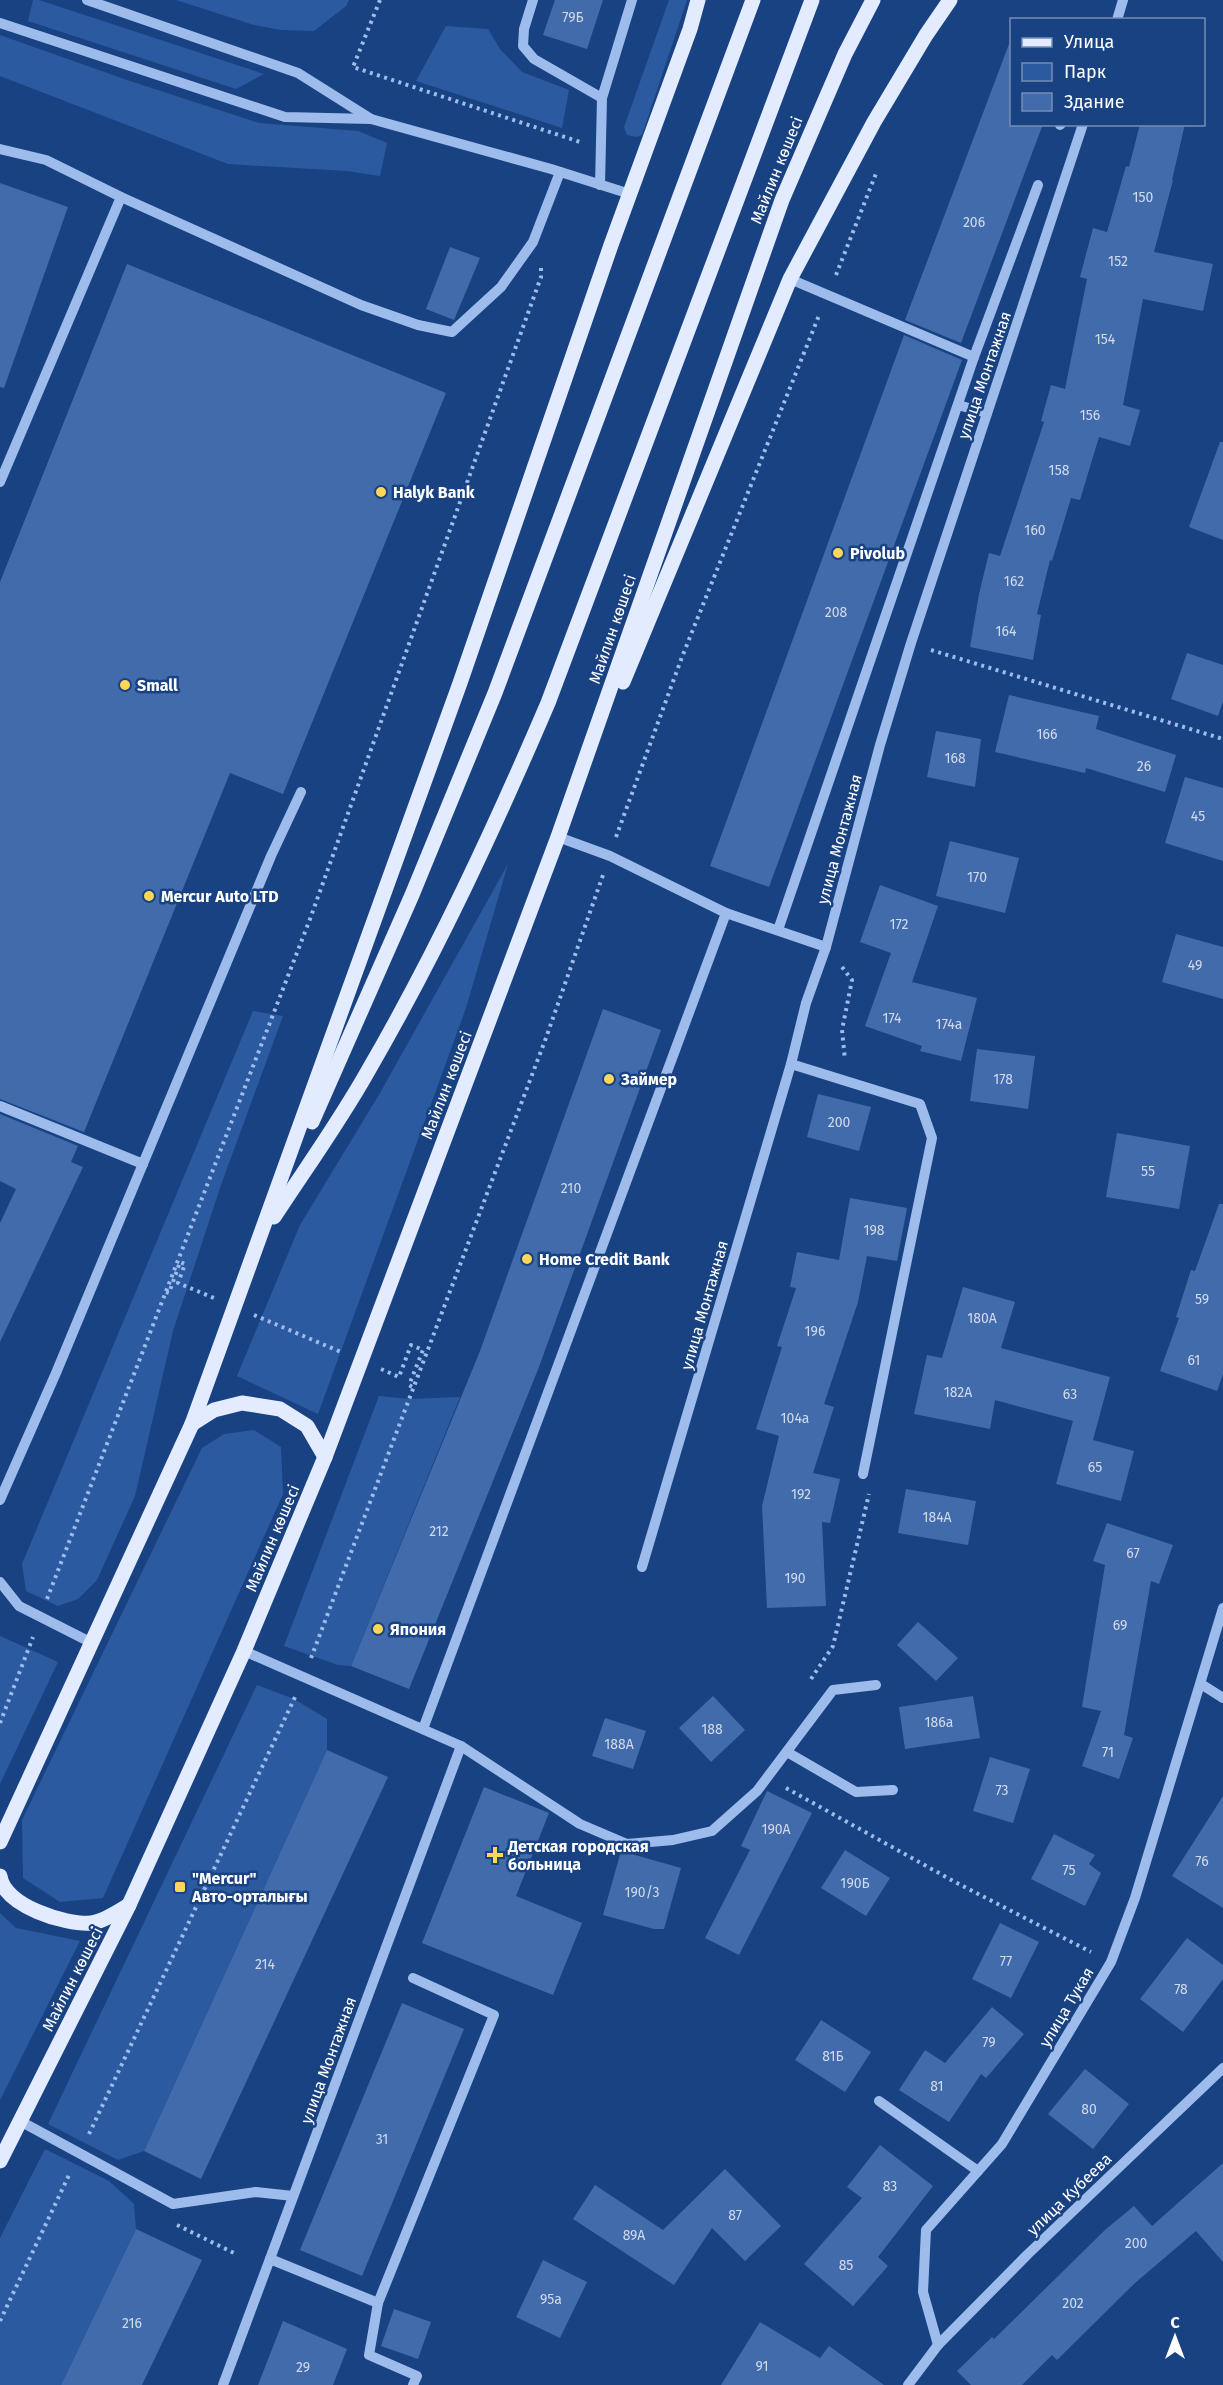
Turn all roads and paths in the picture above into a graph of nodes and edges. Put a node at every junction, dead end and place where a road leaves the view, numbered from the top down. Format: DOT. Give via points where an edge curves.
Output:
graph roads {
  1 [pos="87,0"];
  2 [pos="380,0"];
  3 [pos="532,0"];
  4 [pos="632,0"];
  5 [pos="698,0"];
  6 [pos="753,0"];
  7 [pos="812,0"];
  8 [pos="873,0"];
  9 [pos="950,0"];
  10 [pos="1123,0"];
  11 [pos="1118,18"];
  12 [pos="0,22"];
  13 [pos="602,98"];
  14 [pos="371,119"];
  15 [pos="1082,126"];
  16 [pos="0,149"];
  17 [pos="601,149"];
  18 [pos="879,167"];
  19 [pos="560,172"];
  20 [pos="600,185"];
  21 [pos="1038,185"];
  22 [pos="630,194"];
  23 [pos="121,197"];
  24 [pos="532,242"];
  25 [pos="790,279"];
  26 [pos="828,295"];
  27 [pos="974,357"];
  28 [pos="958,405"];
  29 [pos="987,413"];
  30 [pos="0,482"];
  31 [pos="911,643"];
  32 [pos="1223,739"];
  33 [pos="301,792"];
  34 [pos="558,837"];
  35 [pos="610,856"];
  36 [pos="726,913"];
  37 [pos="778,930"];
  38 [pos="826,946"];
  39 [pos="846,1062"];
  40 [pos="791,1064"];
  41 [pos="0,1106"];
  42 [pos="143,1164"];
  43 [pos="260,1239"];
  44 [pos="166,1292"];
  45 [pos="220,1301"];
  46 [pos="251,1314"];
  47 [pos="346,1354"];
  48 [pos="378,1368"];
  49 [pos="414,1388"];
  50 [pos="192,1424"];
  51 [pos="325,1457"];
  52 [pos="863,1473"];
  53 [pos="872,1484"];
  54 [pos="0,1500"];
  55 [pos="642,1567"];
  56 [pos="0,1582"];
  57 [pos="1223,1608"];
  58 [pos="41,1616"];
  59 [pos="92,1643"];
  60 [pos="244,1651"];
  61 [pos="304,1676"];
  62 [pos="808,1684"];
  63 [pos="1201,1684"];
  64 [pos="876,1685"];
  65 [pos="1223,1698"];
  66 [pos="0,1723"];
  67 [pos="423,1729"];
  68 [pos="461,1746"];
  69 [pos="787,1752"];
  70 [pos="781,1785"];
  71 [pos="893,1790"];
  72 [pos="0,1842"];
  73 [pos="0,1876"];
  74 [pos="129,1905"];
  75 [pos="1111,1962"];
  76 [pos="413,1978"];
  77 [pos="1223,2068"];
  78 [pos="879,2101"];
  79 [pos="20,2121"];
  80 [pos="79,2154"];
  81 [pos="0,2161"];
  82 [pos="978,2171"];
  83 [pos="293,2196"];
  84 [pos="270,2259"];
  85 [pos="378,2303"];
  86 [pos="0,2321"];
  87 [pos="938,2345"];
  88 [pos="223,2385"];
  89 [pos="413,2385"];
  90 [pos="908,2385"];
  1 -- 14 [label="street" via="298,73"];
  2 -- 17 [label="path" via="353,67"];
  3 -- 13 [label="street" via="523,46 534,59"];
  4 -- 13 [label="street"];
  5 -- 22 [label="main road, Майлин көшесі"];
  6 -- 43 [label="main road, Майлин көшесі" via="495,693 412,895"];
  7 -- 43 [label="main road, Майлин көшесі" via="548,703 504,805 447,927 367,1073"];
  8 -- 34 [label="main road, Майлин көшесі" via="845,54 782,200"];
  9 -- 25 [label="main road" via="874,122"];
  10 -- 11 [label="street"];
  12 -- 14 [label="street" via="285,117"];
  13 -- 17 [label="street"];
  14 -- 19 [label="street"];
  15 -- 29 [label="street, улица Монтажная"];
  16 -- 23 [label="street" via="46,160"];
  17 -- 20 [label="street"];
  18 -- 26 [label="path"];
  19 -- 20 [label="street"];
  19 -- 24 [label="street"];
  20 -- 22 [label="street"];
  21 -- 27 [label="street"];
  22 -- 43 [label="main road, Майлин көшесі"];
  23 -- 24 [label="street" via="361,305 452,332 501,287"];
  23 -- 30 [label="street"];
  24 -- 44 [label="path" via="541,258 541,278 310,919"];
  25 -- 26 [label="street"];
  25 -- 34 [label="main road"];
  26 -- 27 [label="street"];
  26 -- 35 [label="path" via="682,657"];
  27 -- 28 [label="street"];
  28 -- 29 [label="street"];
  28 -- 37 [label="street"];
  29 -- 31 [label="street, улица Монтажная"];
  31 -- 32 [label="path"];
  31 -- 38 [label="street, улица Монтажная"];
  33 -- 42 [label="street"];
  34 -- 35 [label="street"];
  34 -- 51 [label="main road, Майлин көшесі"];
  35 -- 36 [label="street"];
  35 -- 49 [label="path"];
  36 -- 37 [label="street"];
  36 -- 67 [label="street"];
  37 -- 38 [label="street"];
  38 -- 39 [label="path" via="852,980 842,1030"];
  38 -- 40 [label="street, улица Монтажная"];
  40 -- 52 [label="street" via="920,1104 932,1138"];
  40 -- 55 [label="street, улица Монтажная"];
  41 -- 42 [label="street"];
  42 -- 54 [label="street"];
  43 -- 50 [label="main road, Майлин көшесі"];
  44 -- 45 [label="path" via="170,1293 180,1262 184,1264 178,1283"];
  44 -- 58 [label="path"];
  46 -- 47 [label="path"];
  48 -- 49 [label="path" via="399,1377 411,1345 423,1350 409,1385"];
  49 -- 61 [label="path"];
  50 -- 51 [label="main road" via="214,1410 242,1403 280,1409 307,1426"];
  50 -- 59 [label="main road, Майлин көшесі"];
  51 -- 60 [label="main road, Майлин көшесі"];
  53 -- 62 [label="path" via="833,1646"];
  56 -- 58 [label="street" via="20,1606"];
  57 -- 63 [label="street, улица Тукая"];
  58 -- 59 [label="street"];
  58 -- 66 [label="path"];
  59 -- 72 [label="main road, Майлин көшесі"];
  60 -- 61 [label="street"];
  60 -- 74 [label="main road, Майлин көшесі"];
  61 -- 67 [label="street"];
  61 -- 80 [label="path"];
  63 -- 65 [label="street"];
  63 -- 75 [label="street, улица Тукая" via="1135,1898"];
  64 -- 69 [label="street" via="833,1690"];
  67 -- 68 [label="street"];
  68 -- 69 [label="street" via="580,1824 627,1844 673,1840 712,1831 757,1791"];
  68 -- 83 [label="street, улица Монтажная"];
  69 -- 71 [label="street" via="856,1792"];
  70 -- 75 [label="path" via="1046,1931"];
  73 -- 74 [label="main road" via="1,1883 19,1903 56,1919 92,1923"];
  74 -- 79 [label="main road, Майлин көшесі"];
  75 -- 82 [label="street, улица Тукая" via="1002,2144"];
  76 -- 85 [label="street" via="494,2015"];
  77 -- 87 [label="street, улица Кубеева"];
  78 -- 82 [label="street"];
  79 -- 80 [label="street"];
  79 -- 81 [label="main road, Майлин көшесі"];
  80 -- 83 [label="street" via="173,2204 255,2192"];
  80 -- 86 [label="path"];
  82 -- 87 [label="street, улица Тукая" via="926,2230 922,2292"];
  83 -- 84 [label="street, улица Монтажная"];
  84 -- 85 [label="street"];
  84 -- 88 [label="street, улица Монтажная"];
  85 -- 89 [label="street" via="369,2355 417,2376"];
  87 -- 90 [label="street"];
}
